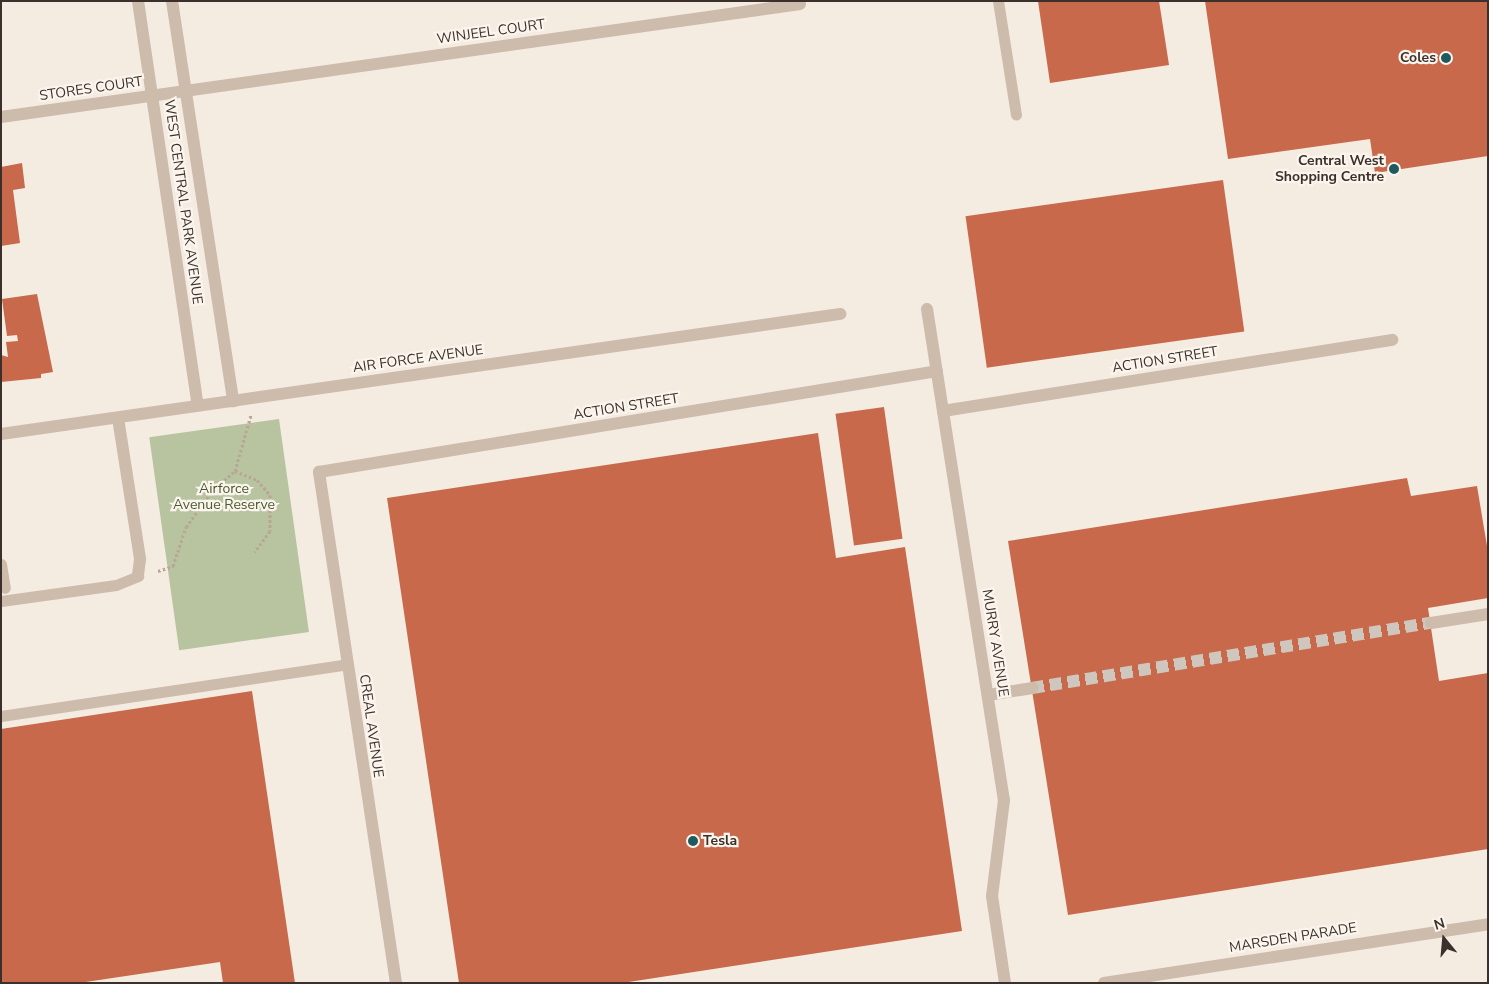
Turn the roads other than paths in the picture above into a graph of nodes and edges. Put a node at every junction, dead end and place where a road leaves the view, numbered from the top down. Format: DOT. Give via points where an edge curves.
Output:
graph roads {
  1 [pos="138,1"];
  2 [pos="172,1"];
  3 [pos="998,1"];
  4 [pos="800,4"];
  5 [pos="185,90"];
  6 [pos="152,95"];
  7 [pos="1016,115"];
  8 [pos="1,117"];
  9 [pos="927,309"];
  10 [pos="840,314"];
  11 [pos="1392,340"];
  12 [pos="937,371"];
  13 [pos="233,401"];
  14 [pos="198,406"];
  15 [pos="943,411"];
  16 [pos="118,418"];
  17 [pos="1,434"];
  18 [pos="319,472"];
  19 [pos="1,564"];
  20 [pos="139,574"];
  21 [pos="5,588"];
  22 [pos="1,601"];
  23 [pos="1488,614"];
  24 [pos="1431,623"];
  25 [pos="347,664"];
  26 [pos="1032,688"];
  27 [pos="988,696"];
  28 [pos="1,716"];
  29 [pos="1488,924"];
  30 [pos="396,983"];
  31 [pos="1005,983"];
  32 [pos="1104,983"];
  1 -- 6 [label="street, WEST CENTRAL PARK AVENUE"];
  2 -- 5 [label="street, WEST CENTRAL PARK AVENUE"];
  3 -- 7 [label="lane"];
  4 -- 5 [label="street, WINJEEL COURT"];
  5 -- 6 [label="street, STORES COURT"];
  5 -- 13 [label="street, WEST CENTRAL PARK AVENUE"];
  6 -- 8 [label="street, STORES COURT"];
  6 -- 14 [label="street, WEST CENTRAL PARK AVENUE"];
  9 -- 12 [label="street, MURRY AVENUE"];
  10 -- 13 [label="street, AIR FORCE AVENUE"];
  11 -- 15 [label="street, ACTION STREET"];
  12 -- 15 [label="street, MURRY AVENUE"];
  12 -- 18 [label="street, ACTION STREET"];
  13 -- 14 [label="street, AIR FORCE AVENUE"];
  14 -- 16 [label="street, AIR FORCE AVENUE"];
  15 -- 27 [label="street, MURRY AVENUE"];
  16 -- 17 [label="street, AIR FORCE AVENUE"];
  16 -- 20 [label="street"];
  18 -- 25 [label="street, CREAL AVENUE"];
  19 -- 21 [label="lane"];
  20 -- 22 [label="lane" via="116,585"];
  23 -- 24 [label="street"];
  25 -- 28 [label="lane"];
  25 -- 30 [label="street, CREAL AVENUE"];
  26 -- 27 [label="street"];
  27 -- 31 [label="street, MURRY AVENUE" via="1004,800 992,896"];
  29 -- 32 [label="street, MARSDEN PARADE"];
}
